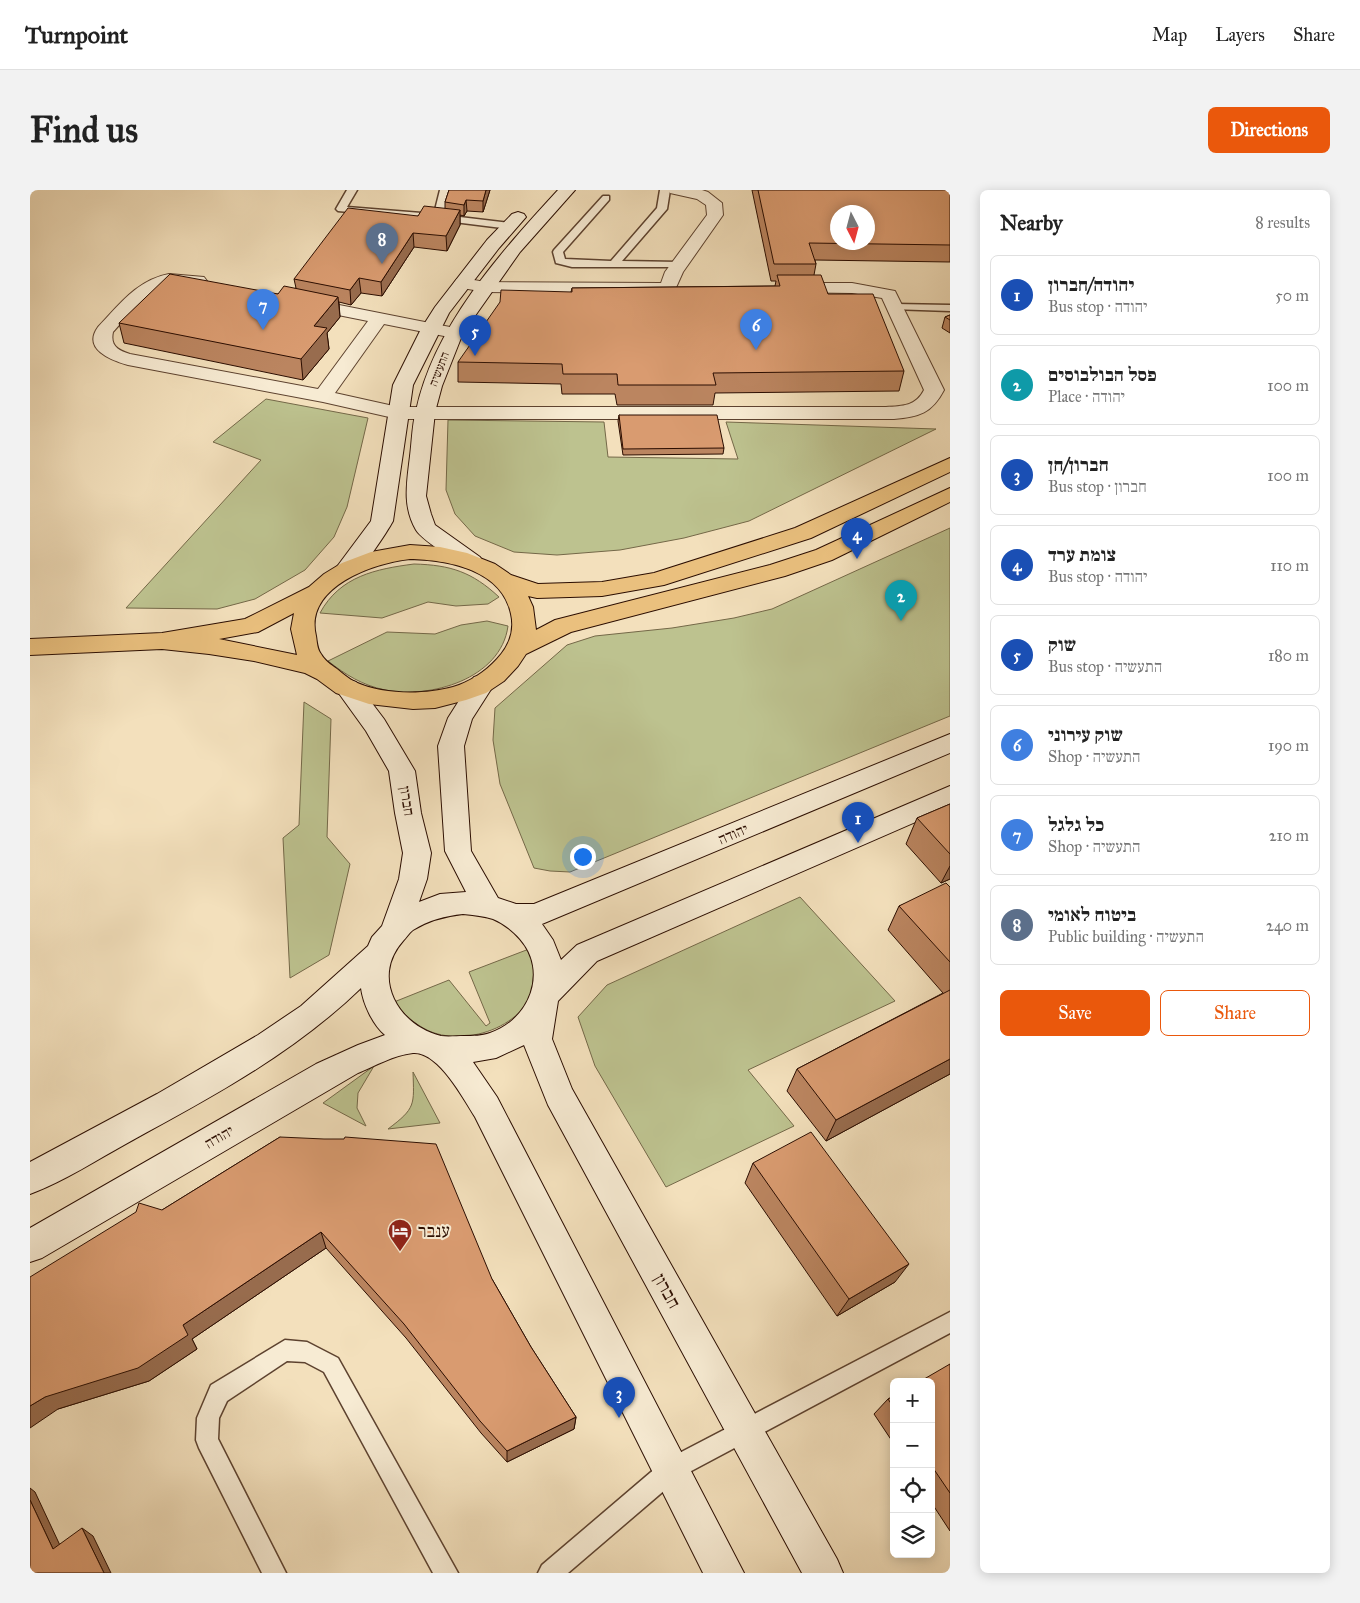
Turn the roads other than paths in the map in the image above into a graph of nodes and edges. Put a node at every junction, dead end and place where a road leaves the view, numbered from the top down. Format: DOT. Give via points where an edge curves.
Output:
graph roads {
  1 [pos="352,190"];
  2 [pos="445,190"];
  3 [pos="567,190"];
  4 [pos="665,190"];
  5 [pos="676,190"];
  6 [pos="682,190"];
  7 [pos="606,198"];
  8 [pos="530,204"];
  9 [pos="438,217"];
  10 [pos="510,226"];
  11 [pos="614,264"];
  12 [pos="679,265"];
  13 [pos="463,283"];
  14 [pos="219,285"];
  15 [pos="485,287"];
  16 [pos="668,288"];
  17 [pos="688,288"];
  18 [pos="777,288"];
  19 [pos="285,299"];
  20 [pos="895,307"];
  21 [pos="950,308"];
  22 [pos="379,318"];
  23 [pos="430,329"];
  24 [pos="454,333"];
  25 [pos="322,396"];
  26 [pos="424,412"];
  27 [pos="398,413"];
  28 [pos="950,464"];
  29 [pos="950,494"];
  30 [pos="472,562"];
  31 [pos="347,568"];
  32 [pos="503,580"];
  33 [pos="317,592"];
  34 [pos="162,641"];
  35 [pos="30,647"];
  36 [pos="519,648"];
  37 [pos="319,669"];
  38 [pos="483,683"];
  39 [pos="347,688"];
  40 [pos="950,743"];
  41 [pos="950,796"];
  42 [pos="500,911"];
  43 [pos="396,928"];
  44 [pos="378,954"];
  45 [pos="546,997"];
  46 [pos="428,1045"];
  47 [pos="30,1179"];
  48 [pos="30,1246"];
  49 [pos="950,1322"];
  50 [pos="744,1430"];
  51 [pos="672,1469"];
  52 [pos="274,1573"];
  53 [pos="446,1573"];
  54 [pos="550,1573"];
  55 [pos="724,1573"];
  56 [pos="823,1573"];
  1 -- 9 [label="lane" via="341,209"];
  2 -- 9 [label="lane"];
  3 -- 15 [label="street, התעשיה" via="514,248"];
  4 -- 11 [label="lane" via="662,209"];
  5 -- 6 [label="street"];
  6 -- 12 [label="street" via="702,195 714,203 715,215"];
  7 -- 11 [label="lane" via="558,252 560,260 572,264"];
  8 -- 10 [label="street, התעשיה"];
  9 -- 10 [label="lane"];
  10 -- 13 [label="street, התעשיה"];
  11 -- 12 [label="lane"];
  12 -- 16 [label="street"];
  13 -- 15 [label="street"];
  13 -- 23 [label="street, התעשיה"];
  14 -- 25 [label="street" via="177,279 150,287 104,331 105,348 128,359"];
  15 -- 16 [label="street"];
  15 -- 24 [label="street, התעשיה"];
  16 -- 17 [label="street"];
  18 -- 20 [label="street" via="875,291 889,295"];
  19 -- 22 [label="street"];
  20 -- 21 [label="lane"];
  20 -- 26 [label="street" via="934,390 929,402 910,412"];
  22 -- 23 [label="street"];
  22 -- 25 [label="street"];
  23 -- 24 [label="street"];
  23 -- 27 [label="street, התעשיה" via="403,385"];
  24 -- 26 [label="street, התעשיה"];
  25 -- 27 [label="street"];
  26 -- 27 [label="street"];
  26 -- 30 [label="street, התעשיה" via="416,496 420,514 426,529"];
  27 -- 31 [label="street, התעשיה" via="382,521"];
  28 -- 32 [label="highway" via="803,533 656,580 602,589 537,591"];
  29 -- 36 [label="highway" via="824,555 777,571 562,626"];
  30 -- 31 [label="highway" via="442,554 409,552 377,557"];
  30 -- 32 [label="highway"];
  31 -- 33 [label="highway"];
  32 -- 36 [label="highway" via="519,600 525,624"];
  33 -- 34 [label="highway" via="250,626"];
  33 -- 37 [label="highway" via="306,611 302,631 307,651"];
  34 -- 35 [label="highway"];
  34 -- 37 [label="highway" via="236,648"];
  36 -- 38 [label="highway" via="505,667"];
  37 -- 39 [label="highway"];
  38 -- 39 [label="highway" via="458,694 430,700 372,697"];
  38 -- 42 [label="street" via="460,718 451,746 458,852"];
  39 -- 43 [label="street, חברון" via="375,725 402,771 417,854 411,887"];
  40 -- 42 [label="street, יהודה" via="536,914"];
  41 -- 45 [label="street" via="587,953"];
  42 -- 43 [label="street" via="463,903 438,906 416,914"];
  42 -- 45 [label="street" via="531,931 544,949 549,970"];
  43 -- 44 [label="street"];
  44 -- 46 [label="street" via="373,974 375,993 382,1011 395,1027"];
  44 -- 47 [label="street" via="303,1022 214,1077"];
  45 -- 46 [label="street" via="532,1021 493,1047 468,1051"];
  45 -- 50 [label="street, חברון" via="537,1039 559,1095"];
  46 -- 48 [label="street, יהודה" via="385,1046 343,1065"];
  46 -- 51 [label="street" via="459,1067 486,1107"];
  49 -- 50 [label="lane"];
  50 -- 51 [label="lane"];
  50 -- 56 [label="street, חברון"];
  51 -- 54 [label="lane"];
  51 -- 55 [label="street"];
  52 -- 53 [label="lane" via="207,1440 208,1418 219,1392 285,1350 307,1352 331,1365"];
}
